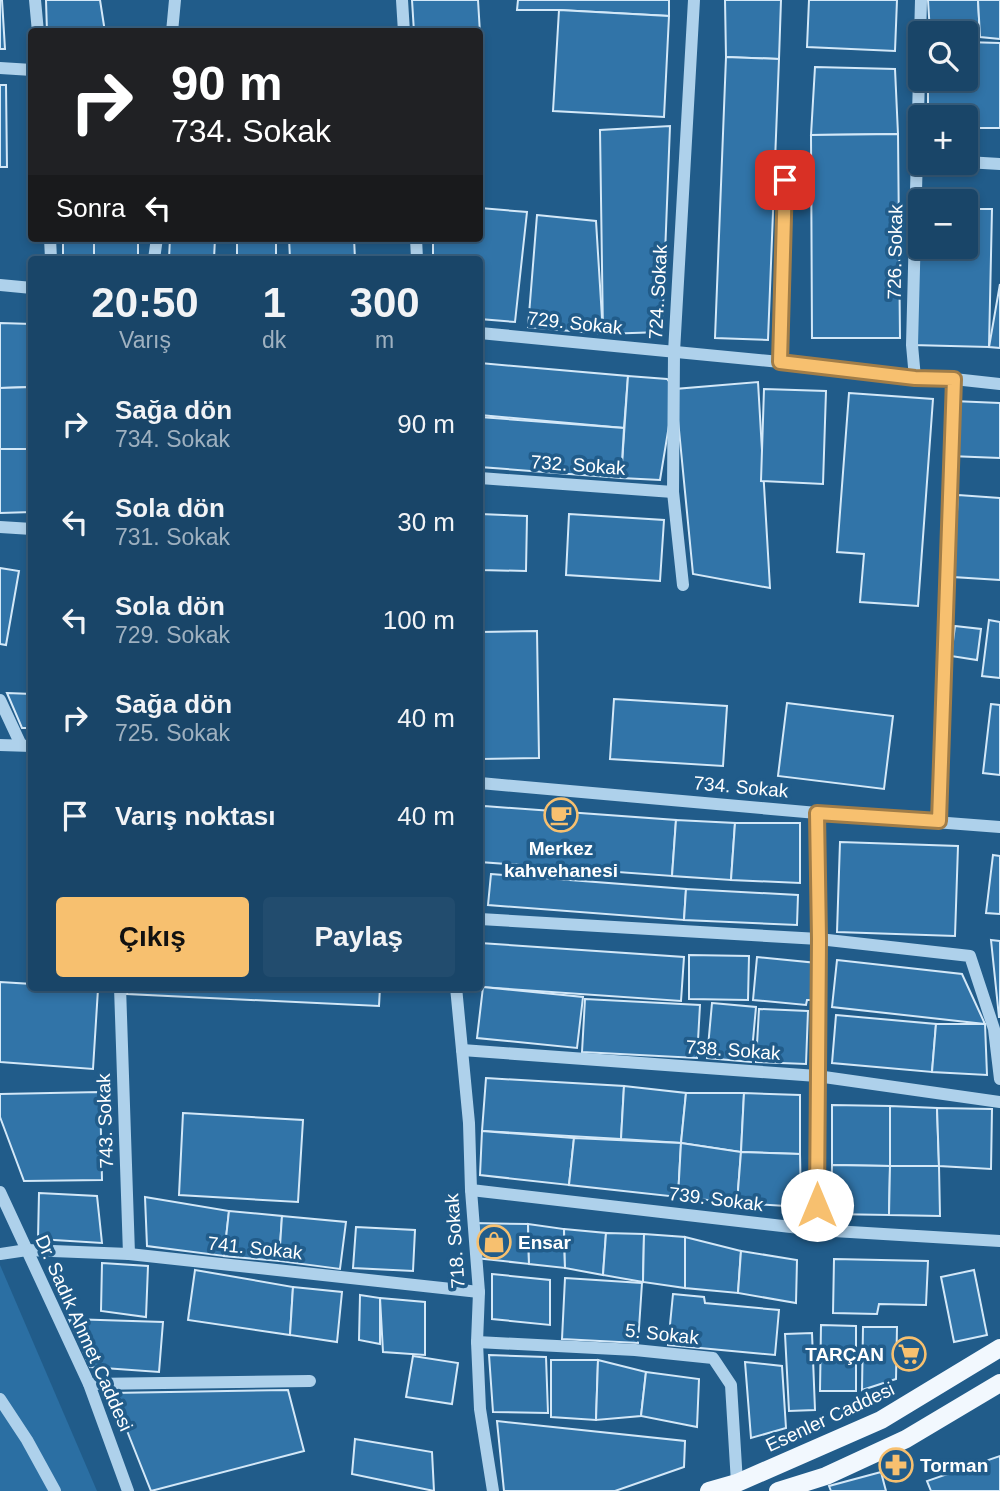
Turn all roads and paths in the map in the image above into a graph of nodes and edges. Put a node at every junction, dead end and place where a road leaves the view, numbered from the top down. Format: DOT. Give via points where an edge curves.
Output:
graph roads {
  1 [pos="35,0"];
  2 [pos="175,0"];
  3 [pos="402,0"];
  4 [pos="694,0"];
  5 [pos="921,0"];
  6 [pos="38,28"];
  7 [pos="172,28"];
  8 [pos="404,28"];
  9 [pos="0,68"];
  10 [pos="28,70"];
  11 [pos="920,105"];
  12 [pos="978,163"];
  13 [pos="1000,164"];
  14 [pos="918,175"];
  15 [pos="785,180"];
  16 [pos="0,285"];
  17 [pos="28,288"];
  18 [pos="483,333"];
  19 [pos="674,352"];
  20 [pos="780,362"];
  21 [pos="915,378"];
  22 [pos="954,379"];
  23 [pos="1000,384"];
  24 [pos="483,478"];
  25 [pos="673,492"];
  26 [pos="0,527"];
  27 [pos="28,529"];
  28 [pos="683,585"];
  29 [pos="0,700"];
  30 [pos="0,745"];
  31 [pos="27,745"];
  32 [pos="483,783"];
  33 [pos="817,813"];
  34 [pos="939,821"];
  35 [pos="1000,827"];
  36 [pos="483,919"];
  37 [pos="819,939"];
  38 [pos="120,991"];
  39 [pos="456,991"];
  40 [pos="462,1050"];
  41 [pos="817,1076"];
  42 [pos="1000,1079"];
  43 [pos="1000,1102"];
  44 [pos="471,1190"];
  45 [pos="0,1192"];
  46 [pos="817,1230"];
  47 [pos="1000,1241"];
  48 [pos="27,1250"];
  49 [pos="0,1254"];
  50 [pos="129,1254"];
  51 [pos="479,1292"];
  52 [pos="477,1342"];
  53 [pos="1000,1348"];
  54 [pos="310,1381"];
  55 [pos="1000,1383"];
  56 [pos="89,1384"];
  57 [pos="0,1399"];
  58 [pos="737,1483"];
  59 [pos="54,1491"];
  60 [pos="128,1491"];
  61 [pos="493,1491"];
  62 [pos="709,1491"];
  63 [pos="778,1491"];
  1 -- 6 [label="street"];
  2 -- 7 [label="street"];
  3 -- 8 [label="street"];
  4 -- 19 [label="street, 724. Sokak"];
  5 -- 11 [label="street, 726. Sokak"];
  9 -- 10 [label="street"];
  12 -- 13 [label="street"];
  14 -- 21 [label="street, 726. Sokak" via="912,345"];
  15 -- 20 [label="street"];
  16 -- 17 [label="street"];
  18 -- 19 [label="street, 729. Sokak"];
  19 -- 20 [label="street, 729. Sokak"];
  19 -- 25 [label="street, 724. Sokak"];
  20 -- 21 [label="street, 729. Sokak"];
  21 -- 22 [label="street, 729. Sokak"];
  22 -- 23 [label="street, 729. Sokak"];
  22 -- 34 [label="street"];
  24 -- 25 [label="street, 732. Sokak"];
  25 -- 28 [label="street, 724. Sokak"];
  26 -- 27 [label="street"];
  29 -- 31 [label="street"];
  30 -- 31 [label="street"];
  32 -- 33 [label="street, 734. Sokak"];
  33 -- 34 [label="street, 734. Sokak"];
  33 -- 37 [label="street"];
  34 -- 35 [label="street, 734. Sokak"];
  36 -- 37 [label="street"];
  37 -- 41 [label="street"];
  37 -- 42 [label="street" via="970,956 994,1029"];
  38 -- 50 [label="street, 743. Sokak"];
  39 -- 40 [label="street, 718. Sokak"];
  40 -- 41 [label="street, 738. Sokak"];
  40 -- 44 [label="street, 718. Sokak"];
  41 -- 43 [label="street, 738. Sokak"];
  41 -- 46 [label="street"];
  44 -- 46 [label="street, 739. Sokak"];
  44 -- 51 [label="street, 718. Sokak"];
  45 -- 48 [label="street, Dr. Sadık Ahmet Caddesi"];
  46 -- 47 [label="street, 739. Sokak"];
  48 -- 49 [label="street, 741. Sokak"];
  48 -- 50 [label="street, 741. Sokak"];
  48 -- 56 [label="street, Dr. Sadık Ahmet Caddesi"];
  50 -- 51 [label="street, 741. Sokak"];
  51 -- 52 [label="street, 718. Sokak"];
  52 -- 58 [label="street, 5. Sokak" via="713,1358 731,1385"];
  52 -- 61 [label="street, 718. Sokak" via="480,1409"];
  53 -- 58 [label="main road, Esenler Caddesi" via="881,1420"];
  54 -- 56 [label="street"];
  55 -- 63 [label="main road" via="906,1440 826,1476"];
  56 -- 60 [label="street, Dr. Sadık Ahmet Caddesi"];
  57 -- 59 [label="street"];
  58 -- 62 [label="main road, Esenler Caddesi"];
}
